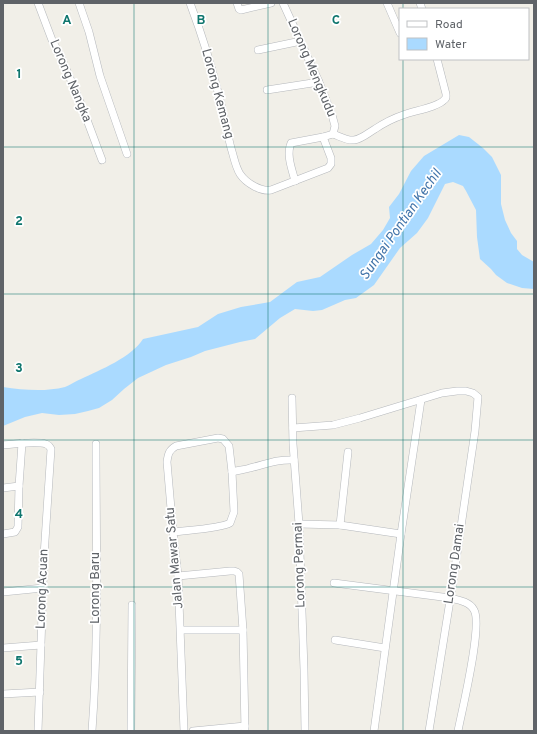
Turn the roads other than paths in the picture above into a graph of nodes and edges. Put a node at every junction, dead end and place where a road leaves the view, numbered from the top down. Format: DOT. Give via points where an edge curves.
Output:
graph roads {
  1 [pos="38,3"];
  2 [pos="79,3"];
  3 [pos="190,3"];
  4 [pos="237,3"];
  5 [pos="271,3"];
  6 [pos="283,3"];
  7 [pos="387,3"];
  8 [pos="399,31"];
  9 [pos="301,41"];
  10 [pos="258,50"];
  11 [pos="437,60"];
  12 [pos="319,82"];
  13 [pos="267,90"];
  14 [pos="333,134"];
  15 [pos="323,137"];
  16 [pos="128,154"];
  17 [pos="102,160"];
  18 [pos="295,181"];
  19 [pos="292,398"];
  20 [pos="420,400"];
  21 [pos="293,428"];
  22 [pos="22,443"];
  23 [pos="96,444"];
  24 [pos="3,445"];
  25 [pos="348,452"];
  26 [pos="294,460"];
  27 [pos="232,472"];
  28 [pos="19,486"];
  29 [pos="3,488"];
  30 [pos="299,524"];
  31 [pos="340,525"];
  32 [pos="173,532"];
  33 [pos="3,534"];
  34 [pos="401,534"];
  35 [pos="178,576"];
  36 [pos="334,583"];
  37 [pos="42,588"];
  38 [pos="393,590"];
  39 [pos="3,592"];
  40 [pos="450,598"];
  41 [pos="132,605"];
  42 [pos="181,630"];
  43 [pos="242,630"];
  44 [pos="335,640"];
  45 [pos="41,645"];
  46 [pos="3,648"];
  47 [pos="385,648"];
  48 [pos="40,692"];
  49 [pos="3,694"];
  50 [pos="245,728"];
  51 [pos="38,731"];
  52 [pos="92,731"];
  53 [pos="131,731"];
  54 [pos="184,731"];
  55 [pos="193,731"];
  56 [pos="305,731"];
  57 [pos="374,731"];
  58 [pos="429,731"];
  59 [pos="458,731"];
  1 -- 17 [label="street, Lorong Nangka"];
  2 -- 16 [label="street" via="100,76"];
  3 -- 18 [label="street, Lorong Kemang" via="241,175 248,182 267,191"];
  4 -- 5 [label="street" via="241,10"];
  6 -- 9 [label="street, Lorong Mengkudu"];
  7 -- 8 [label="street"];
  9 -- 10 [label="street"];
  9 -- 12 [label="street, Lorong Mengkudu"];
  11 -- 14 [label="street" via="446,94 443,101 390,120 358,140 352,141"];
  12 -- 13 [label="street"];
  12 -- 14 [label="street, Lorong Mengkudu" via="334,121"];
  14 -- 15 [label="street"];
  15 -- 18 [label="street" via="331,158 330,166"];
  15 -- 18 [label="street" via="291,143 289,159"];
  19 -- 21 [label="street, Lorong Permai"];
  20 -- 21 [label="street" via="333,425"];
  20 -- 34 [label="street"];
  20 -- 40 [label="street, Lorong Damai" via="457,390 473,393 478,397"];
  21 -- 26 [label="street, Lorong Permai"];
  22 -- 24 [label="street"];
  22 -- 28 [label="street"];
  22 -- 37 [label="street, Lorong Acuan" via="44,444 51,449"];
  23 -- 52 [label="street, Lorong Baru" via="97,623"];
  25 -- 31 [label="street"];
  26 -- 27 [label="street"];
  26 -- 30 [label="street, Lorong Permai"];
  27 -- 32 [label="street" via="234,512 230,523"];
  27 -- 32 [label="street, Jalan Mawar Satu" via="229,446 223,439 176,446 169,451 167,462"];
  28 -- 29 [label="street"];
  28 -- 33 [label="street" via="18,527 15,532"];
  30 -- 31 [label="street"];
  30 -- 56 [label="street, Lorong Permai"];
  31 -- 34 [label="street"];
  32 -- 35 [label="street, Jalan Mawar Satu"];
  34 -- 38 [label="street"];
  35 -- 42 [label="street, Jalan Mawar Satu"];
  35 -- 43 [label="street" via="237,572"];
  36 -- 38 [label="street"];
  37 -- 39 [label="street"];
  37 -- 45 [label="street, Lorong Acuan"];
  38 -- 40 [label="street"];
  38 -- 47 [label="street"];
  40 -- 58 [label="street, Lorong Damai"];
  40 -- 59 [label="street" via="471,606 477,616 476,638"];
  41 -- 53 [label="street"];
  42 -- 43 [label="street"];
  42 -- 54 [label="street, Jalan Mawar Satu"];
  43 -- 50 [label="street"];
  44 -- 47 [label="street"];
  45 -- 46 [label="street"];
  45 -- 48 [label="street, Lorong Acuan"];
  47 -- 57 [label="street"];
  48 -- 49 [label="street"];
  48 -- 51 [label="street, Lorong Acuan"];
  50 -- 55 [label="street"];
}
